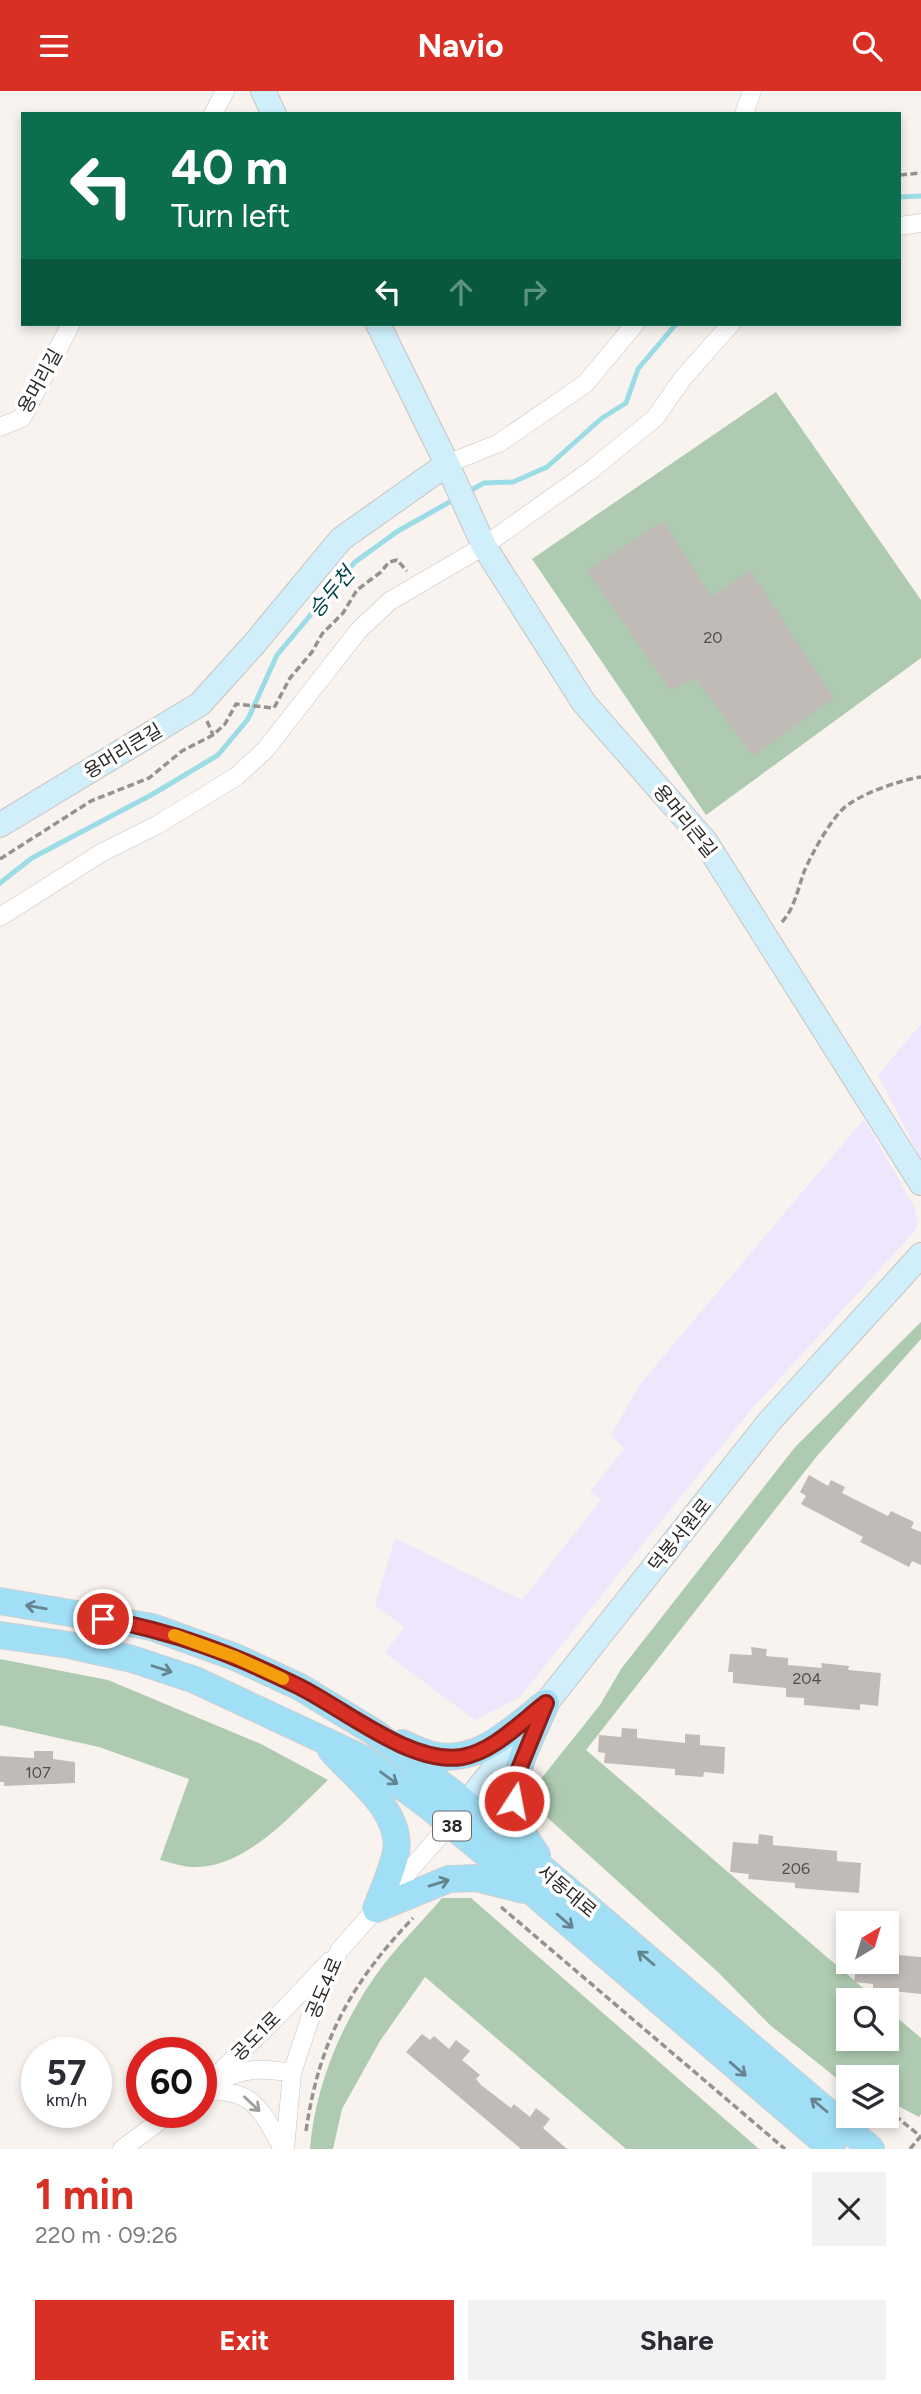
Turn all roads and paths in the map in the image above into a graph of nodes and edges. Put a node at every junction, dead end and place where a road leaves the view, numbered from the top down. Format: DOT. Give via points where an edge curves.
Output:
graph roads {
  1 [pos="225,91"];
  2 [pos="262,91"];
  3 [pos="752,91"];
  4 [pos="214,112"];
  5 [pos="273,112"];
  6 [pos="745,112"];
  7 [pos="921,173"];
  8 [pos="901,175"];
  9 [pos="921,223"];
  10 [pos="901,226"];
  11 [pos="70,326"];
  12 [pos="379,326"];
  13 [pos="633,326"];
  14 [pos="730,326"];
  15 [pos="0,427"];
  16 [pos="450,474"];
  17 [pos="481,540"];
  18 [pos="403,566"];
  19 [pos="921,777"];
  20 [pos="0,825"];
  21 [pos="0,859"];
  22 [pos="0,917"];
  23 [pos="768,937"];
  24 [pos="921,1183"];
  25 [pos="921,1255"];
  26 [pos="0,1601"];
  27 [pos="0,1635"];
  28 [pos="546,1703"];
  29 [pos="377,1734"];
  30 [pos="318,1736"];
  31 [pos="458,1814"];
  32 [pos="540,1884"];
  33 [pos="495,1902"];
  34 [pos="376,1909"];
  35 [pos="421,1909"];
  36 [pos="339,1951"];
  37 [pos="292,2073"];
  38 [pos="217,2075"];
  39 [pos="217,2082"];
  40 [pos="217,2090"];
  41 [pos="899,2119"];
  42 [pos="150,2128"];
  43 [pos="306,2134"];
  44 [pos="921,2136"];
  45 [pos="122,2149"];
  46 [pos="284,2149"];
  47 [pos="785,2149"];
  48 [pos="832,2149"];
  49 [pos="871,2149"];
  50 [pos="910,2149"];
  1 -- 4 [label="street"];
  2 -- 5 [label="street"];
  3 -- 6 [label="street"];
  7 -- 8 [label="path"];
  9 -- 10 [label="street"];
  11 -- 15 [label="street, 용머리길" via="22,418"];
  12 -- 16 [label="street, 용머리큰길"];
  13 -- 16 [label="street" via="585,384"];
  14 -- 17 [label="street" via="655,418 591,470"];
  16 -- 17 [label="street, 용머리큰길"];
  16 -- 20 [label="street, 용머리큰길" via="341,539 200,704"];
  17 -- 22 [label="street" via="390,601 359,629 266,749 237,776"];
  17 -- 23 [label="street, 용머리큰길" via="584,703 705,841"];
  18 -- 21 [label="path" via="397,559 389,562 357,590 290,678 274,708 236,704 213,735 182,751 149,778 91,801"];
  19 -- 23 [label="path" via="848,804 806,869 788,916"];
  23 -- 24 [label="street, 용머리큰길"];
  25 -- 28 [label="street, 덕봉서원로" via="769,1422"];
  29 -- 26 [label="main road, 서동대로 / 38, one-way" via="300,1687 152,1627"];
  27 -- 30 [label="main road, 서동대로 / 38, one-way" via="132,1659 195,1680"];
  28 -- 29 [label="main road" via="483,1750 461,1757 435,1756"];
  28 -- 31 [label="street, 덕봉서원로"];
  28 -- 32 [label="main road" via="517,1774 514,1801 516,1821"];
  29 -- 31 [label="main road, 서동대로 / 38"];
  30 -- 31 [label="main road, 서동대로 / 38, one-way"];
  30 -- 34 [label="main road" via="381,1804 395,1826 396,1850"];
  31 -- 32 [label="main road, 서동대로 / 38"];
  31 -- 34 [label="street, 공도4로"];
  34 -- 32 [label="main road, one-way" via="449,1879"];
  32 -- 48 [label="main road, 서동대로 / 38, one-way"];
  49 -- 32 [label="main road, 서동대로 / 38, one-way"];
  33 -- 47 [label="path"];
  34 -- 36 [label="street, 공도4로"];
  35 -- 43 [label="path" via="379,1954 354,1990 324,2052"];
  36 -- 37 [label="street, 공도4로"];
  36 -- 38 [label="street, 공도1로"];
  37 -- 39 [label="street" via="251,2069"];
  37 -- 46 [label="street, 공도4로"];
  40 -- 46 [label="street, 공도4로, one-way" via="248,2098"];
  41 -- 44 [label="path"];
  42 -- 45 [label="street"];
  44 -- 50 [label="path"];
}
